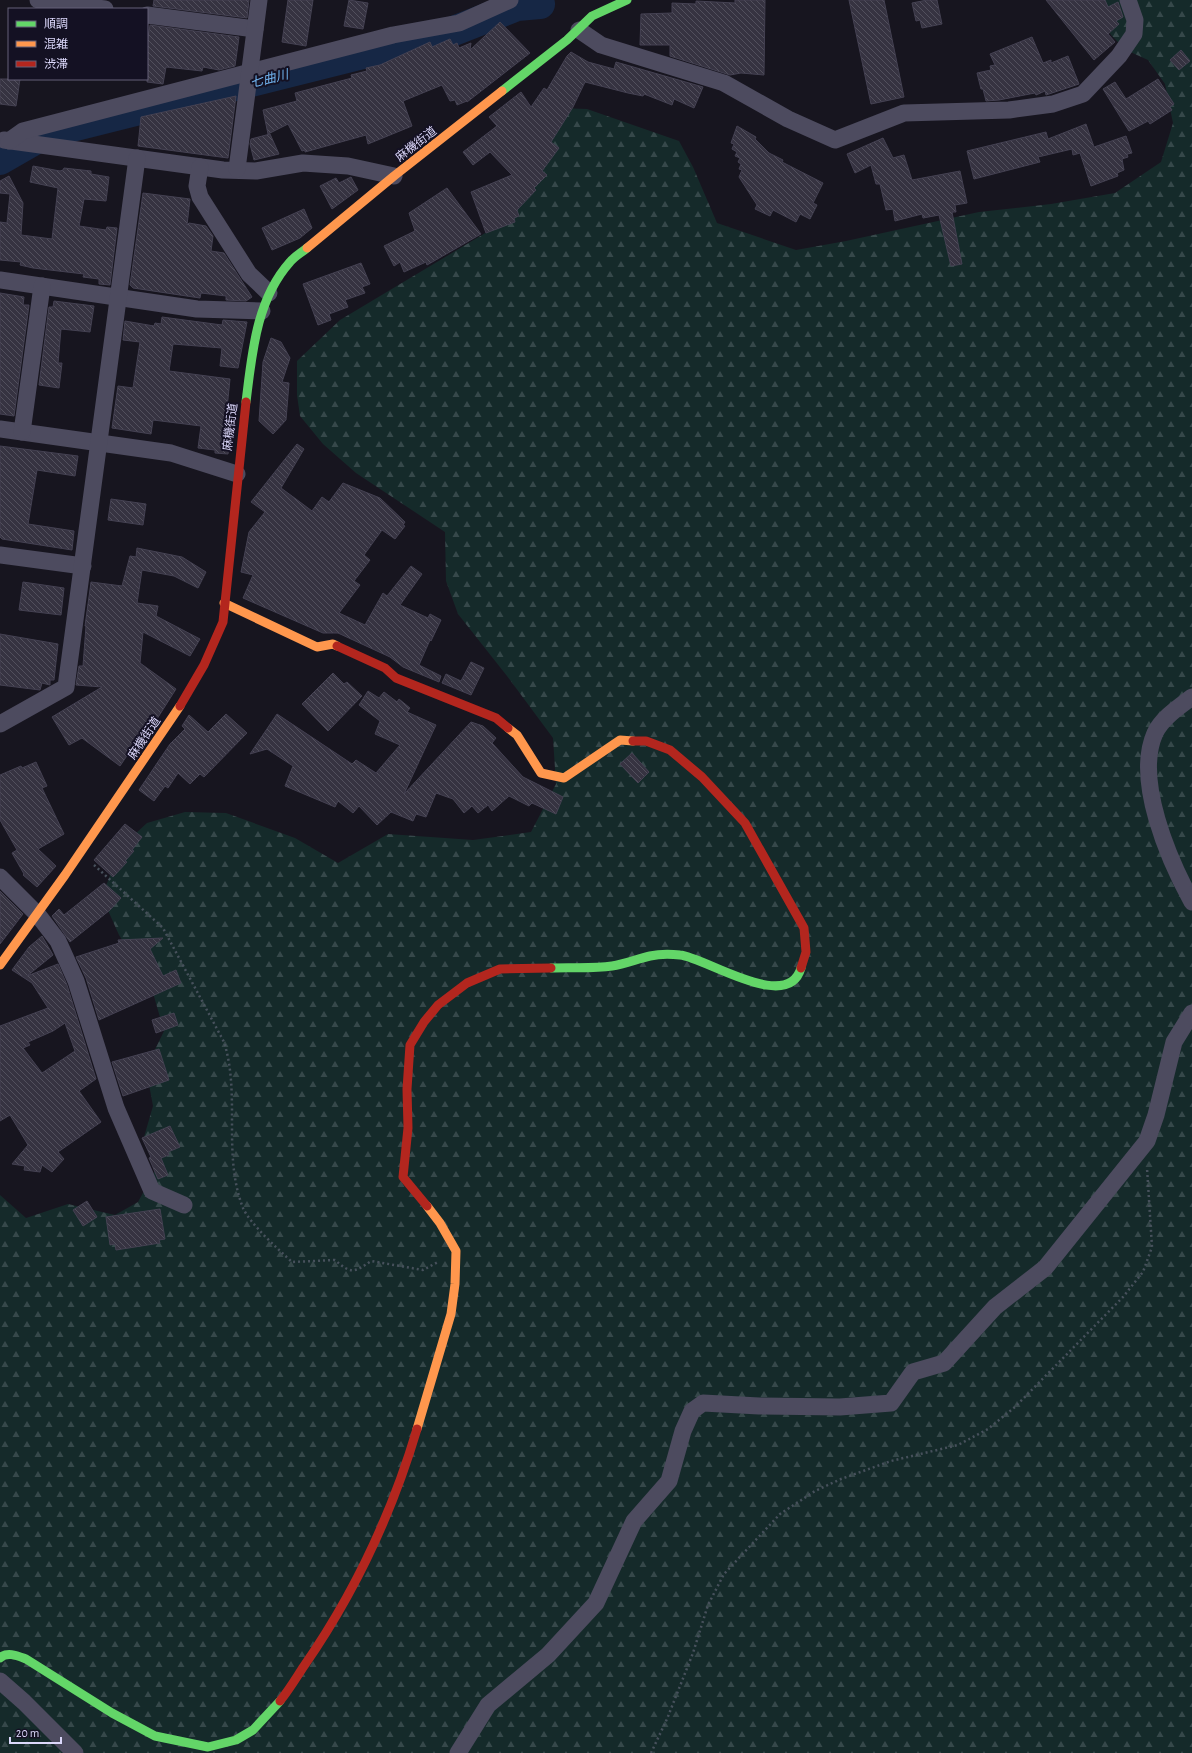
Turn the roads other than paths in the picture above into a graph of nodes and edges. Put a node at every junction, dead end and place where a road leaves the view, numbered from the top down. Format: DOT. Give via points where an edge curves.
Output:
graph roads {
  1 [pos="38,0"];
  2 [pos="259,0"];
  3 [pos="510,0"];
  4 [pos="601,0"];
  5 [pos="627,0"];
  6 [pos="1128,0"];
  7 [pos="98,8"];
  8 [pos="148,14"];
  9 [pos="592,16"];
  10 [pos="255,29"];
  11 [pos="580,30"];
  12 [pos="250,71"];
  13 [pos="5,140"];
  14 [pos="137,158"];
  15 [pos="200,167"];
  16 [pos="237,169"];
  17 [pos="394,176"];
  18 [pos="0,280"];
  19 [pos="42,286"];
  20 [pos="270,293"];
  21 [pos="119,297"];
  22 [pos="262,310"];
  23 [pos="0,429"];
  24 [pos="22,432"];
  25 [pos="100,442"];
  26 [pos="237,474"];
  27 [pos="0,555"];
  28 [pos="83,566"];
  29 [pos="224,603"];
  30 [pos="1192,697"];
  31 [pos="0,724"];
  32 [pos="0,877"];
  33 [pos="1192,902"];
  34 [pos="38,915"];
  35 [pos="0,965"];
  36 [pos="1192,1013"];
  37 [pos="184,1205"];
  38 [pos="0,1658"];
  39 [pos="0,1681"];
  40 [pos="75,1753"];
  41 [pos="458,1753"];
  1 -- 7 [label="street"];
  2 -- 10 [label="street"];
  3 -- 12 [label="street" via="459,23 400,34"];
  4 -- 9 [label="street"];
  5 -- 9 [label="street, 麻機街道"];
  6 -- 11 [label="street" via="1135,20 1134,34 1119,56 1083,94 1053,104 1009,110 904,113 835,140 788,119 724,83 601,45"];
  8 -- 10 [label="street"];
  9 -- 11 [label="street, 麻機街道"];
  10 -- 12 [label="street"];
  11 -- 17 [label="street, 麻機街道"];
  12 -- 13 [label="street" via="23,131"];
  12 -- 16 [label="street"];
  13 -- 14 [label="street"];
  14 -- 15 [label="street"];
  14 -- 21 [label="street"];
  15 -- 16 [label="street"];
  15 -- 20 [label="street" via="197,186 200,197 249,274"];
  16 -- 17 [label="street" via="256,171 302,163 348,166"];
  17 -- 20 [label="street, 麻機街道" via="290,262"];
  18 -- 19 [label="street"];
  19 -- 21 [label="street"];
  19 -- 24 [label="street"];
  20 -- 22 [label="street, 麻機街道"];
  21 -- 22 [label="street" via="196,309"];
  21 -- 25 [label="street"];
  22 -- 26 [label="street, 麻機街道" via="251,359"];
  23 -- 24 [label="street"];
  24 -- 25 [label="street"];
  25 -- 26 [label="street" via="171,453"];
  25 -- 28 [label="street"];
  26 -- 29 [label="street, 麻機街道"];
  27 -- 28 [label="street"];
  28 -- 31 [label="street" via="66,687"];
  29 -- 34 [label="street, 麻機街道" via="222,622 213,650 183,702"];
  29 -- 38 [label="street" via="317,647 333,644 385,668 396,678 496,718 517,735 541,773 564,778 620,740 646,741 670,750 702,777 746,823 804,928 806,952 800,972 792,981 781,985 749,982 682,955 652,955 612,966 500,969 467,982 438,1005 424,1022 410,1045 408,1128 403,1177 440,1223 456,1251 451,1314 403,1475 357,1579 325,1636 281,1700 253,1730 236,1740 208,1747 155,1736 112,1713 26,1659 13,1654"];
  30 -- 33 [label="street" via="1174,711 1155,732 1148,758 1150,793 1175,871"];
  32 -- 34 [label="street"];
  34 -- 35 [label="street, 麻機街道"];
  34 -- 37 [label="street" via="58,941 76,981 116,1108 152,1191"];
  36 -- 41 [label="street" via="1174,1042 1147,1141 1045,1268 995,1307 944,1364 913,1372 891,1403 840,1407 703,1403 692,1411 683,1431 669,1481 634,1521 596,1604 548,1655 488,1706"];
  39 -- 40 [label="street"];
}
